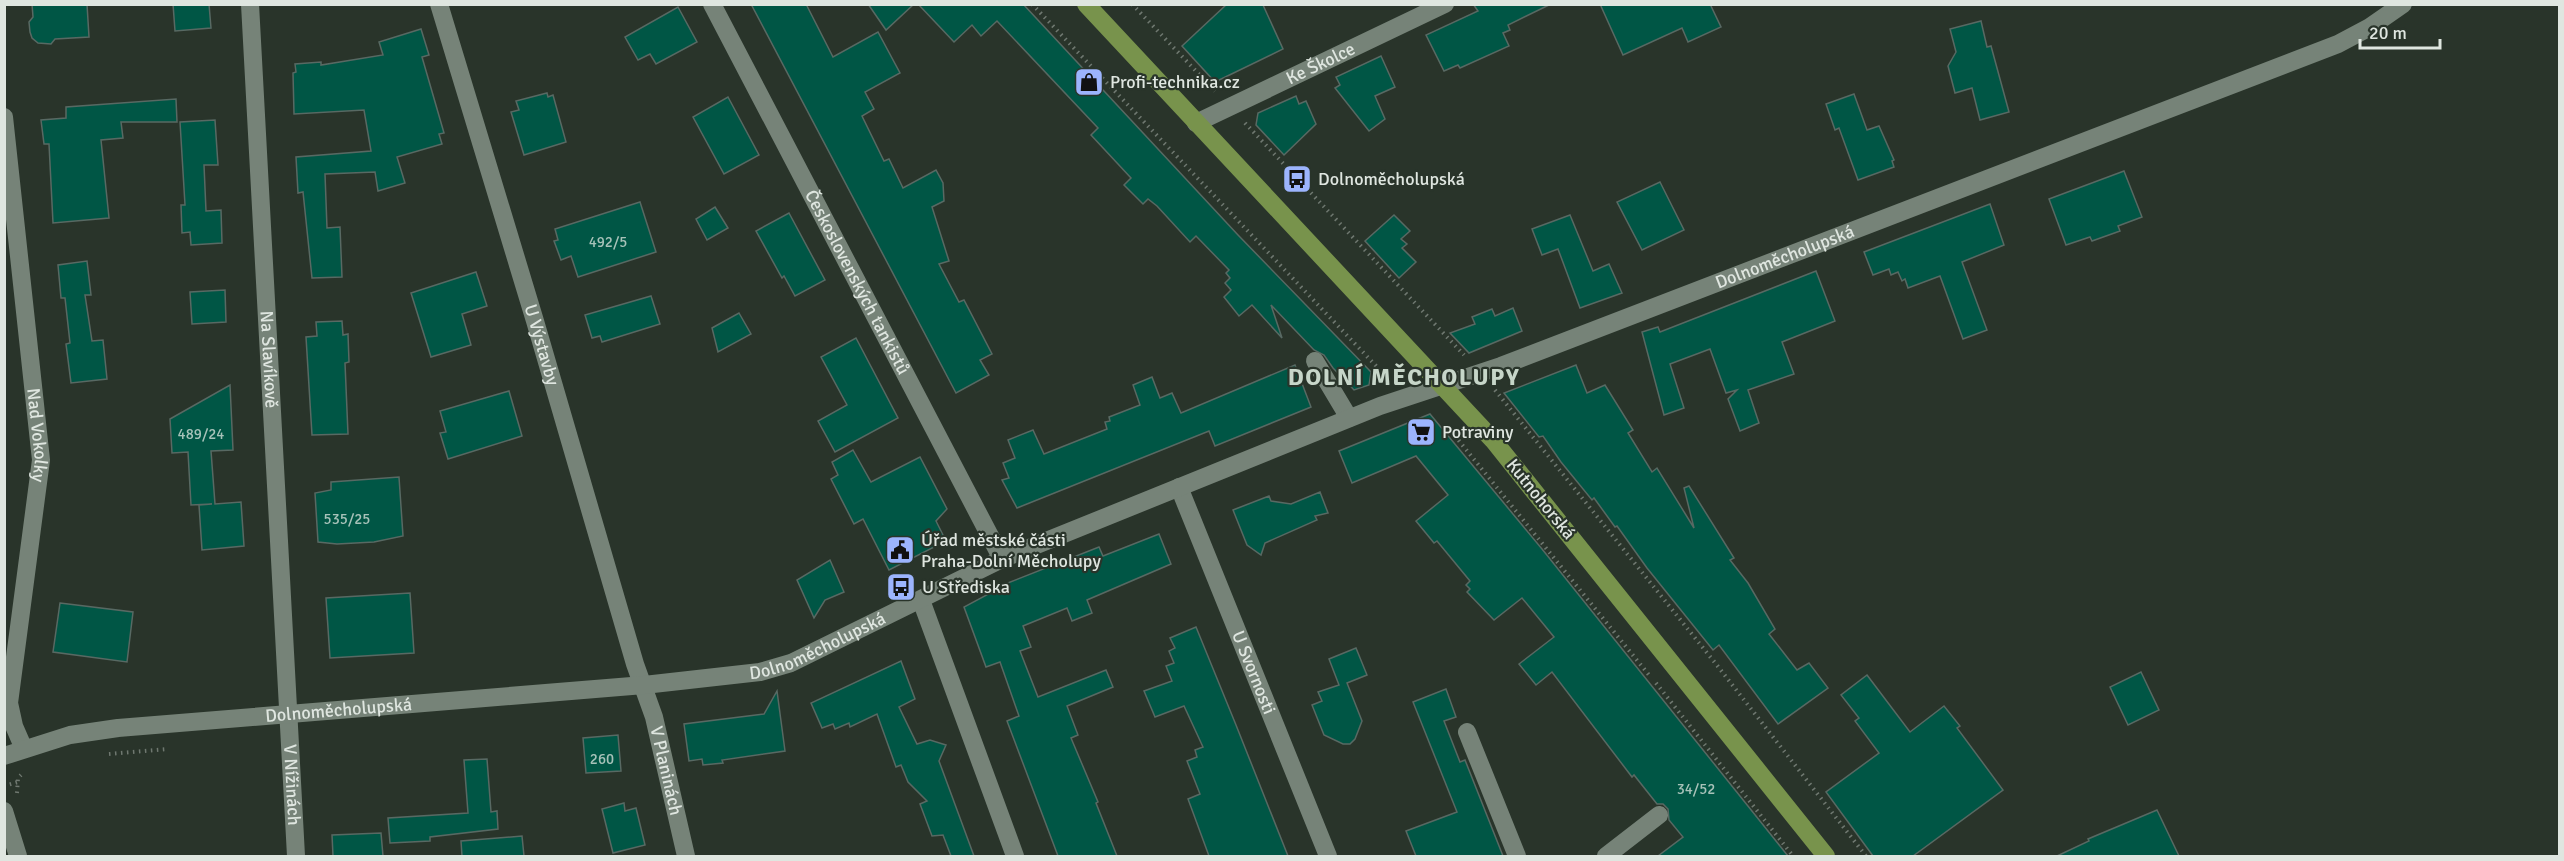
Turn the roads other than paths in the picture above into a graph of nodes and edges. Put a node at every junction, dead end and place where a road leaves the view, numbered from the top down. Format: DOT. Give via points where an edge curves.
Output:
graph roads {
  1 [pos="250,4"];
  2 [pos="439,4"];
  3 [pos="712,4"];
  4 [pos="1086,4"];
  5 [pos="1445,4"];
  6 [pos="2403,4"];
  7 [pos="4,117"];
  8 [pos="1196,123"];
  9 [pos="1315,362"];
  10 [pos="1440,386"];
  11 [pos="1349,418"];
  12 [pos="1179,487"];
  13 [pos="1002,559"];
  14 [pos="921,600"];
  15 [pos="644,685"];
  16 [pos="289,713"];
  17 [pos="1467,732"];
  18 [pos="24,749"];
  19 [pos="4,756"];
  20 [pos="12,807"];
  21 [pos="1659,815"];
  22 [pos="18,856"];
  23 [pos="296,856"];
  24 [pos="686,856"];
  25 [pos="1015,856"];
  26 [pos="1328,856"];
  27 [pos="1517,856"];
  28 [pos="1606,856"];
  29 [pos="1826,856"];
  1 -- 16 [label="street, Na Slavíkově"];
  2 -- 15 [label="street, U Výstavby"];
  3 -- 13 [label="street, Československých tankistů"];
  4 -- 8 [label="main road, Kutnohorská"];
  5 -- 8 [label="street, Ke Školce"];
  6 -- 10 [label="street, Dolnoměcholupská" via="2338,44"];
  7 -- 18 [label="street, Nad Vokolky" via="41,460 9,703"];
  8 -- 10 [label="main road, Kutnohorská"];
  9 -- 11 [label="street"];
  10 -- 11 [label="street, Dolnoměcholupská"];
  10 -- 29 [label="main road, Kutnohorská" via="1493,440"];
  11 -- 12 [label="street, Dolnoměcholupská"];
  12 -- 13 [label="street, Dolnoměcholupská"];
  12 -- 26 [label="street, U Svornosti"];
  13 -- 14 [label="street, Dolnoměcholupská"];
  14 -- 15 [label="street, Dolnoměcholupská" via="791,663 760,672"];
  14 -- 25 [label="street"];
  15 -- 16 [label="street, Dolnoměcholupská"];
  15 -- 24 [label="street, V Planinách"];
  16 -- 18 [label="street, Dolnoměcholupská" via="117,728 70,735"];
  16 -- 23 [label="street, V Nížinách"];
  17 -- 27 [label="street"];
  18 -- 19 [label="street, Dolnoměcholupská"];
  20 -- 22 [label="street"];
  21 -- 28 [label="street"];
}
